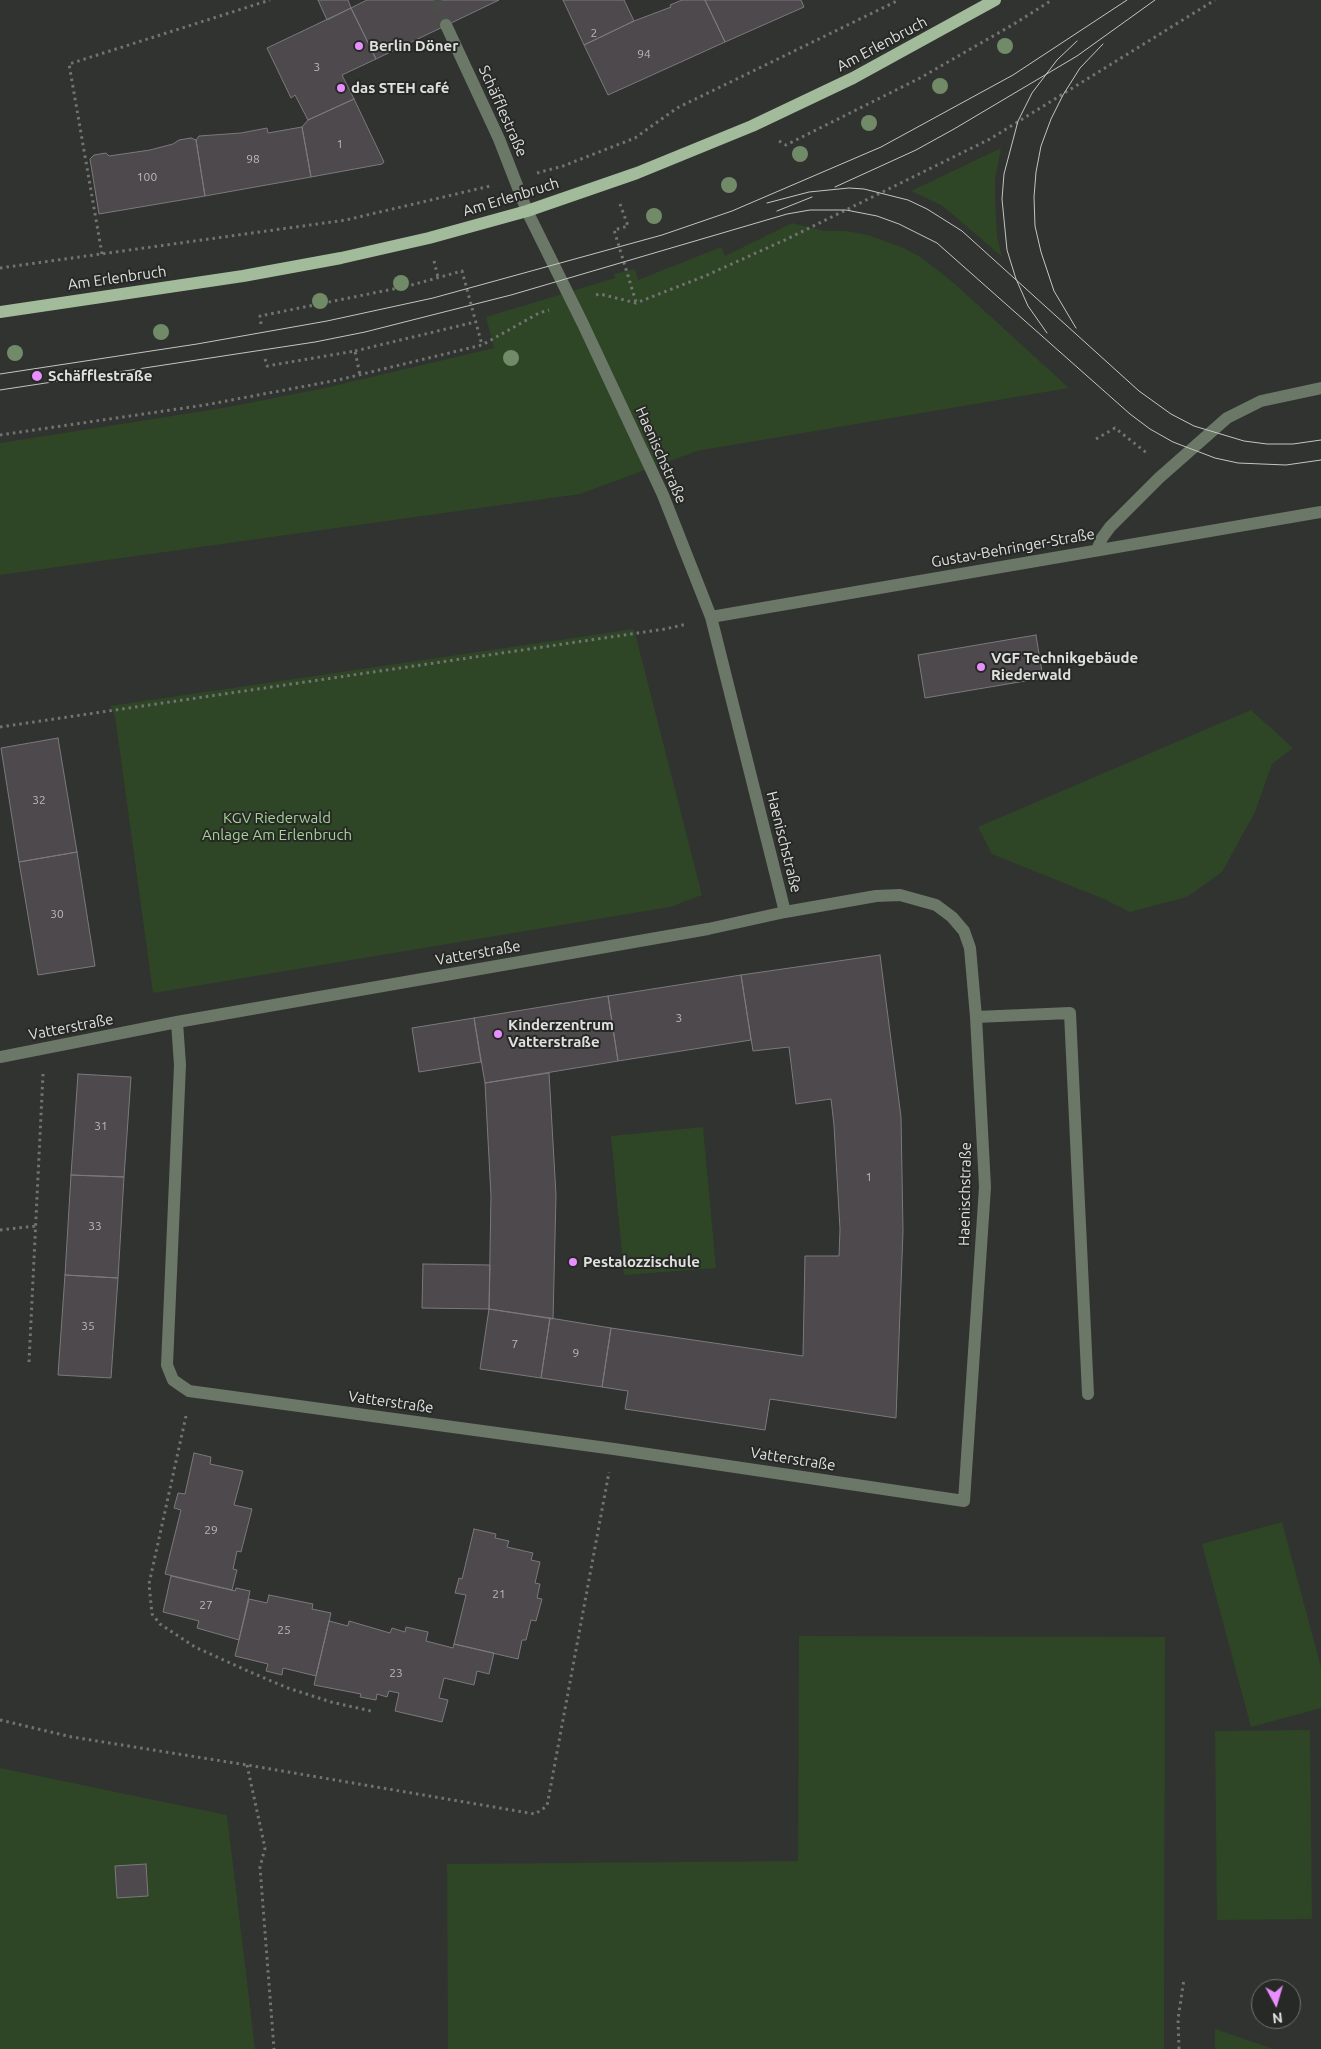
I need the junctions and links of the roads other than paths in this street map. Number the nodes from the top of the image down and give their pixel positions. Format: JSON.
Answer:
{"nodes":[{"id":1,"x":995,"y":0,"type":"edge"},
{"id":2,"x":446,"y":25,"type":"tunnel mouth"},
{"id":3,"x":527,"y":211,"type":"junction"},
{"id":4,"x":0,"y":312,"type":"edge"},
{"id":5,"x":1321,"y":388,"type":"edge"},
{"id":6,"x":1321,"y":512,"type":"edge"},
{"id":7,"x":1097,"y":550,"type":"junction"},
{"id":8,"x":711,"y":617,"type":"junction"},
{"id":9,"x":785,"y":912,"type":"junction"},
{"id":10,"x":976,"y":1018,"type":"junction"},
{"id":11,"x":177,"y":1022,"type":"junction"},
{"id":12,"x":0,"y":1057,"type":"edge"},
{"id":13,"x":1088,"y":1394,"type":"dead end"},
{"id":14,"x":964,"y":1501,"type":"joint"}],
"edges":[{"from":1,"to":3,"type":"main road","name":"Am Erlenbruch"},
{"from":2,"to":3,"type":"street","name":"Schäfflestraße"},
{"from":3,"to":4,"type":"main road","name":"Am Erlenbruch"},
{"from":3,"to":8,"type":"street","name":"Haenischstraße"},
{"from":5,"to":7,"type":"street"},
{"from":6,"to":7,"type":"street","name":"Gustav-Behringer-Straße"},
{"from":7,"to":8,"type":"street","name":"Gustav-Behringer-Straße"},
{"from":8,"to":9,"type":"street","name":"Haenischstraße"},
{"from":9,"to":10,"type":"street","name":"Haenischstraße"},
{"from":9,"to":11,"type":"street","name":"Vatterstraße"},
{"from":10,"to":13,"type":"street"},
{"from":10,"to":14,"type":"street","name":"Haenischstraße"},
{"from":11,"to":12,"type":"street","name":"Vatterstraße"},
{"from":11,"to":14,"type":"street","name":"Vatterstraße"}]}
